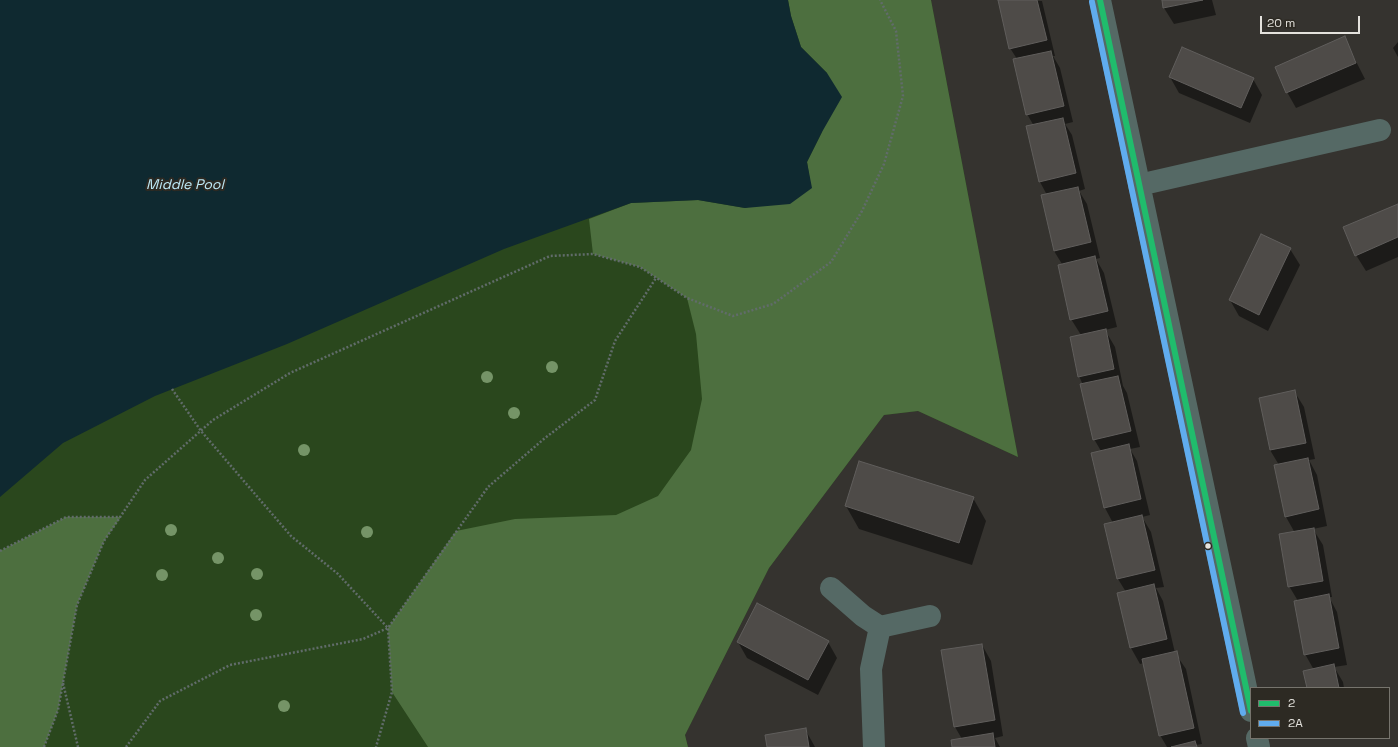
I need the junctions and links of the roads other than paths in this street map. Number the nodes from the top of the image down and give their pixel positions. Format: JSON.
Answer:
{"nodes":[{"id":1,"x":1100,"y":0,"type":"edge"},
{"id":2,"x":1380,"y":130,"type":"dead end"},
{"id":3,"x":1139,"y":185,"type":"junction"},
{"id":4,"x":831,"y":588,"type":"dead end"},
{"id":5,"x":930,"y":616,"type":"dead end"},
{"id":6,"x":880,"y":626,"type":"junction"},
{"id":7,"x":1250,"y":706,"type":"edge"},
{"id":8,"x":874,"y":747,"type":"edge"}],
"edges":[{"from":1,"to":3,"type":"street"},
{"from":2,"to":3,"type":"street"},
{"from":3,"to":7,"type":"street"},
{"from":4,"to":6,"type":"street"},
{"from":5,"to":6,"type":"street"},
{"from":6,"to":8,"type":"street"}]}
